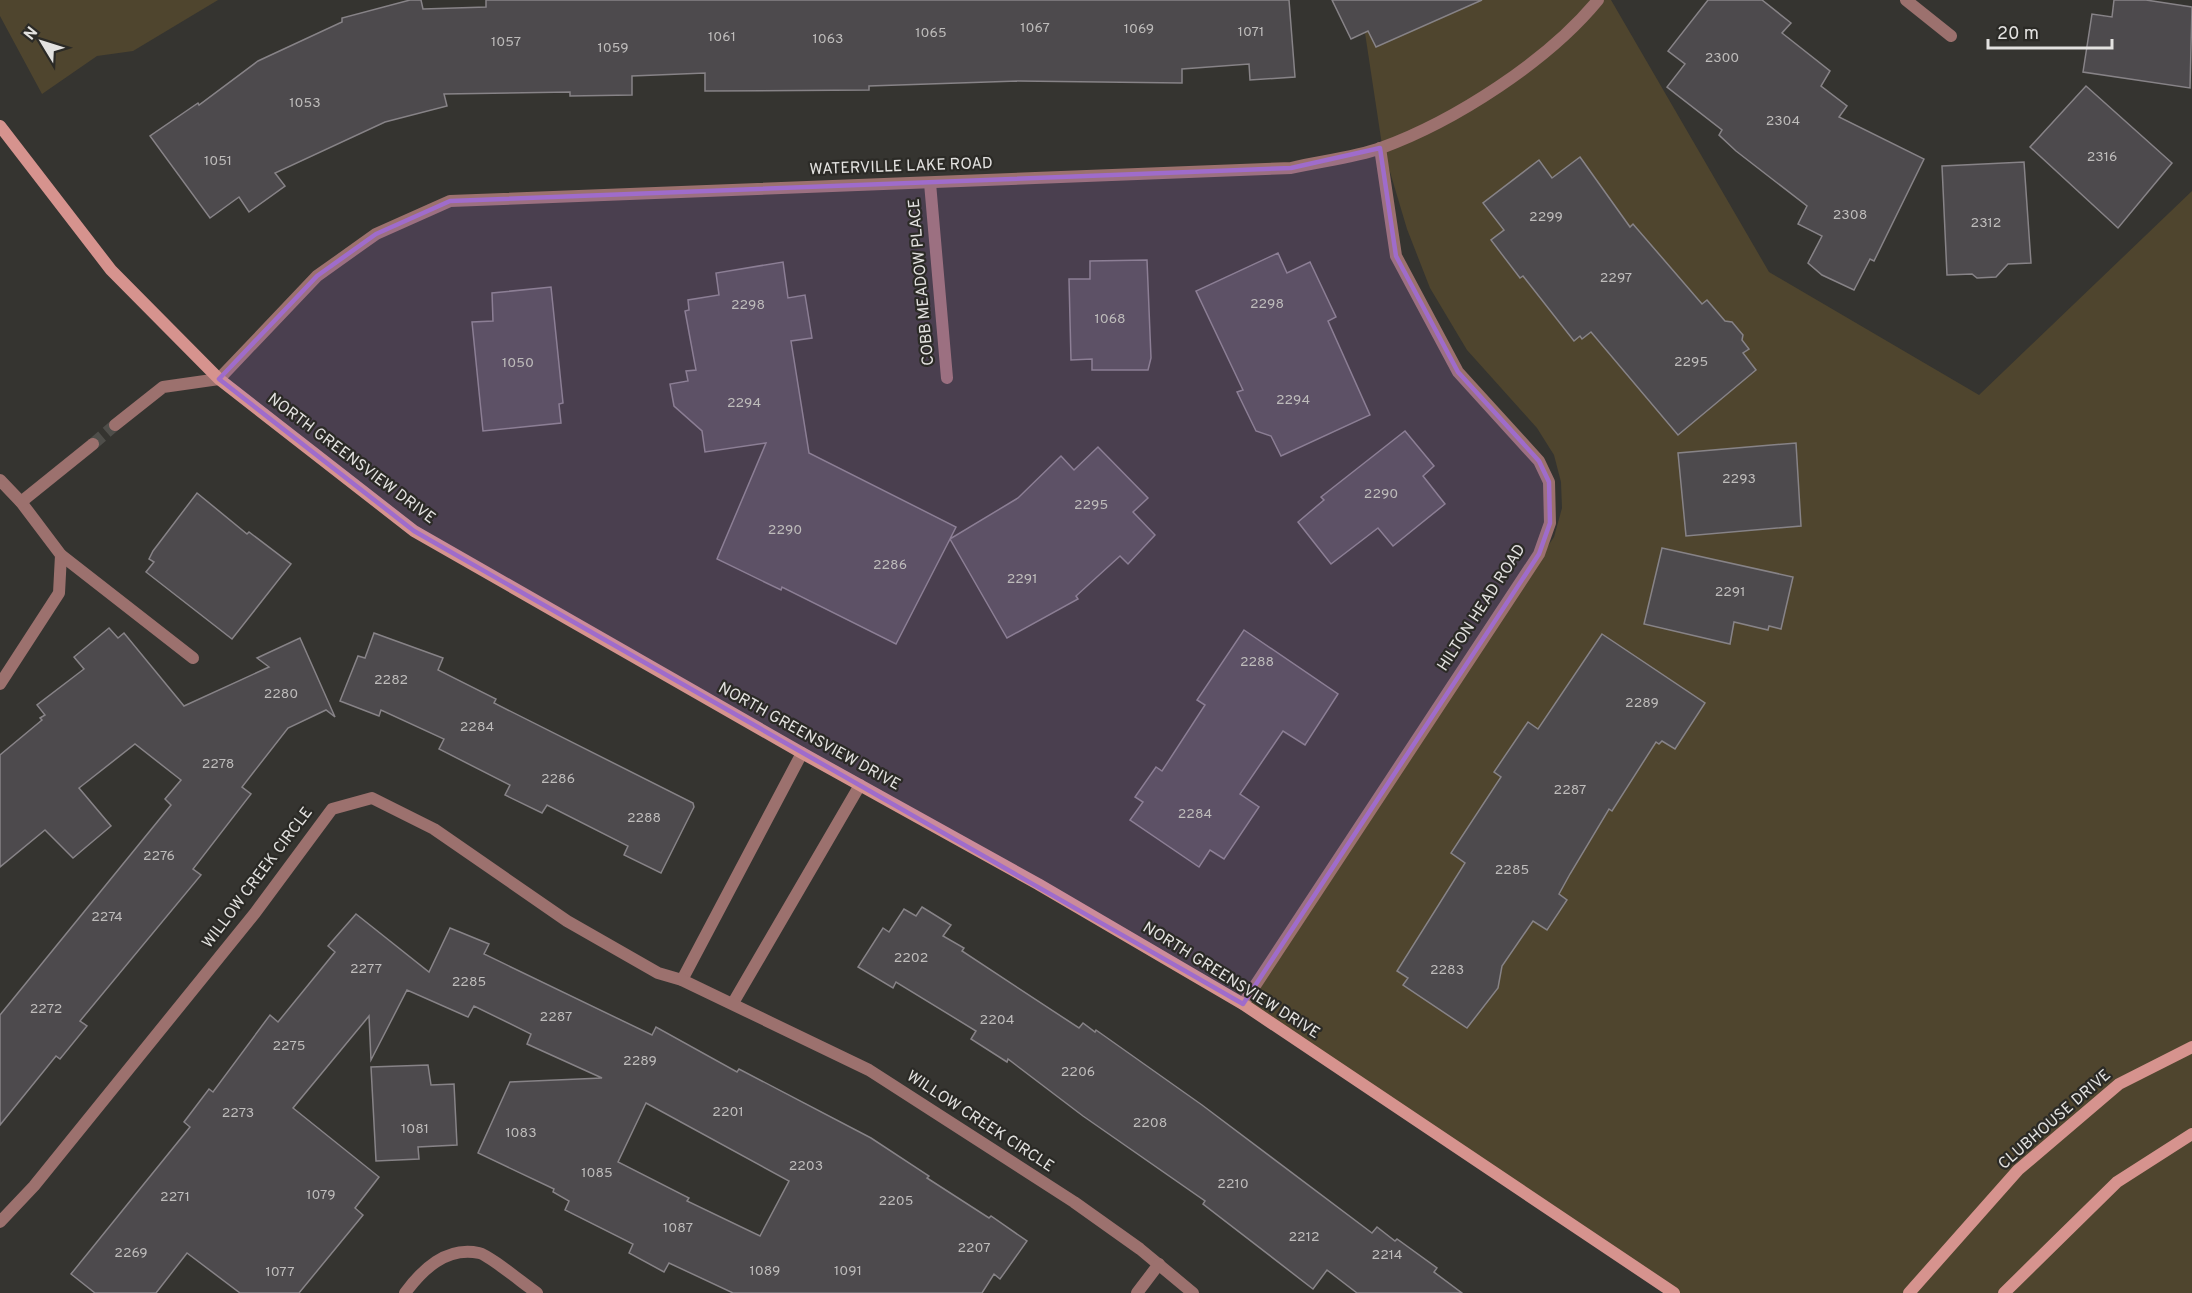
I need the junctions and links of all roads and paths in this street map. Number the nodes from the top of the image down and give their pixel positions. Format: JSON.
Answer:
{"nodes":[{"id":1,"x":1598,"y":0,"type":"edge"},
{"id":2,"x":1906,"y":0,"type":"edge"},
{"id":3,"x":1951,"y":36,"type":"dead end"},
{"id":4,"x":0,"y":126,"type":"edge"},
{"id":5,"x":1380,"y":148,"type":"junction"},
{"id":6,"x":930,"y":183,"type":"junction"},
{"id":7,"x":947,"y":378,"type":"dead end"},
{"id":8,"x":219,"y":379,"type":"junction"},
{"id":9,"x":115,"y":425,"type":"tunnel mouth"},
{"id":10,"x":93,"y":444,"type":"tunnel mouth"},
{"id":11,"x":0,"y":480,"type":"edge"},
{"id":12,"x":21,"y":502,"type":"junction"},
{"id":13,"x":61,"y":555,"type":"junction"},
{"id":14,"x":193,"y":658,"type":"dead end"},
{"id":15,"x":0,"y":684,"type":"edge"},
{"id":16,"x":802,"y":753,"type":"junction"},
{"id":17,"x":860,"y":785,"type":"junction"},
{"id":18,"x":682,"y":980,"type":"junction"},
{"id":19,"x":733,"y":1003,"type":"junction"},
{"id":20,"x":1243,"y":1004,"type":"junction"},
{"id":21,"x":2192,"y":1047,"type":"edge"},
{"id":22,"x":2192,"y":1134,"type":"edge"},
{"id":23,"x":0,"y":1222,"type":"edge"},
{"id":24,"x":1159,"y":1264,"type":"junction"},
{"id":25,"x":405,"y":1293,"type":"edge"},
{"id":26,"x":537,"y":1293,"type":"edge"},
{"id":27,"x":1137,"y":1293,"type":"edge"},
{"id":28,"x":1193,"y":1293,"type":"edge"},
{"id":29,"x":1674,"y":1293,"type":"edge"},
{"id":30,"x":1909,"y":1293,"type":"edge"},
{"id":31,"x":2004,"y":1293,"type":"edge"}],
"edges":[{"from":1,"to":5,"type":"street","name":"WATERVILLE LAKE ROAD"},
{"from":2,"to":3,"type":"street"},
{"from":4,"to":8,"type":"street","name":"NORTH GREENSVIEW DRIVE"},
{"from":5,"to":6,"type":"street","name":"WATERVILLE LAKE ROAD"},
{"from":5,"to":20,"type":"street","name":"HILTON HEAD ROAD"},
{"from":6,"to":7,"type":"street","name":"COBB MEADOW PLACE"},
{"from":6,"to":8,"type":"street","name":"WATERVILLE LAKE ROAD"},
{"from":8,"to":9,"type":"street"},
{"from":8,"to":16,"type":"street","name":"NORTH GREENSVIEW DRIVE"},
{"from":10,"to":12,"type":"street"},
{"from":11,"to":12,"type":"street"},
{"from":12,"to":13,"type":"street"},
{"from":13,"to":14,"type":"street"},
{"from":13,"to":15,"type":"street"},
{"from":16,"to":17,"type":"street","name":"NORTH GREENSVIEW DRIVE"},
{"from":16,"to":18,"type":"street"},
{"from":17,"to":19,"type":"street"},
{"from":17,"to":20,"type":"street","name":"NORTH GREENSVIEW DRIVE"},
{"from":18,"to":19,"type":"street","name":"WILLOW CREEK CIRCLE"},
{"from":18,"to":23,"type":"street","name":"WILLOW CREEK CIRCLE"},
{"from":19,"to":24,"type":"street","name":"WILLOW CREEK CIRCLE"},
{"from":20,"to":29,"type":"street","name":"NORTH GREENSVIEW DRIVE"},
{"from":21,"to":30,"type":"street","name":"CLUBHOUSE DRIVE"},
{"from":22,"to":31,"type":"street"},
{"from":24,"to":27,"type":"street"},
{"from":24,"to":28,"type":"street","name":"WILLOW CREEK CIRCLE"},
{"from":25,"to":26,"type":"street"}]}
